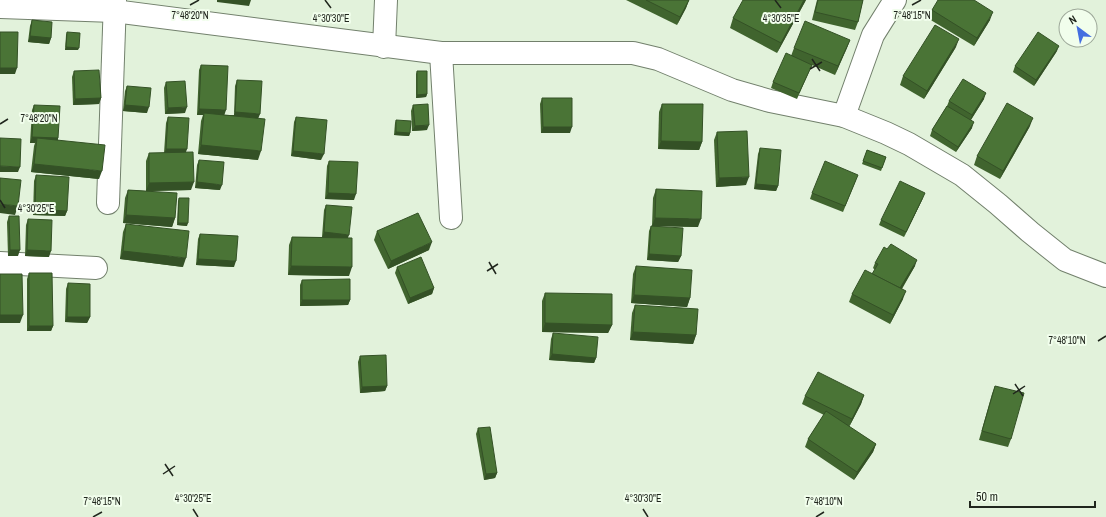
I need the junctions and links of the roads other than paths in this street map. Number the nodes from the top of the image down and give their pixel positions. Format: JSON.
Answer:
{"nodes":[{"id":1,"x":386,"y":0,"type":"edge"},
{"id":2,"x":895,"y":0,"type":"edge"},
{"id":3,"x":115,"y":6,"type":"edge"},
{"id":4,"x":0,"y":7,"type":"edge"},
{"id":5,"x":384,"y":47,"type":"junction"},
{"id":6,"x":442,"y":53,"type":"junction"},
{"id":7,"x":844,"y":116,"type":"junction"},
{"id":8,"x":108,"y":203,"type":"dead end"},
{"id":9,"x":451,"y":218,"type":"dead end"},
{"id":10,"x":0,"y":263,"type":"edge"},
{"id":11,"x":96,"y":268,"type":"dead end"},
{"id":12,"x":1106,"y":276,"type":"edge"}],
"edges":[{"from":1,"to":5,"type":"street"},
{"from":2,"to":7,"type":"street"},
{"from":3,"to":4,"type":"street"},
{"from":3,"to":5,"type":"street"},
{"from":3,"to":8,"type":"street"},
{"from":5,"to":6,"type":"street"},
{"from":6,"to":7,"type":"street"},
{"from":6,"to":9,"type":"street"},
{"from":7,"to":12,"type":"street"},
{"from":10,"to":11,"type":"street"}]}
